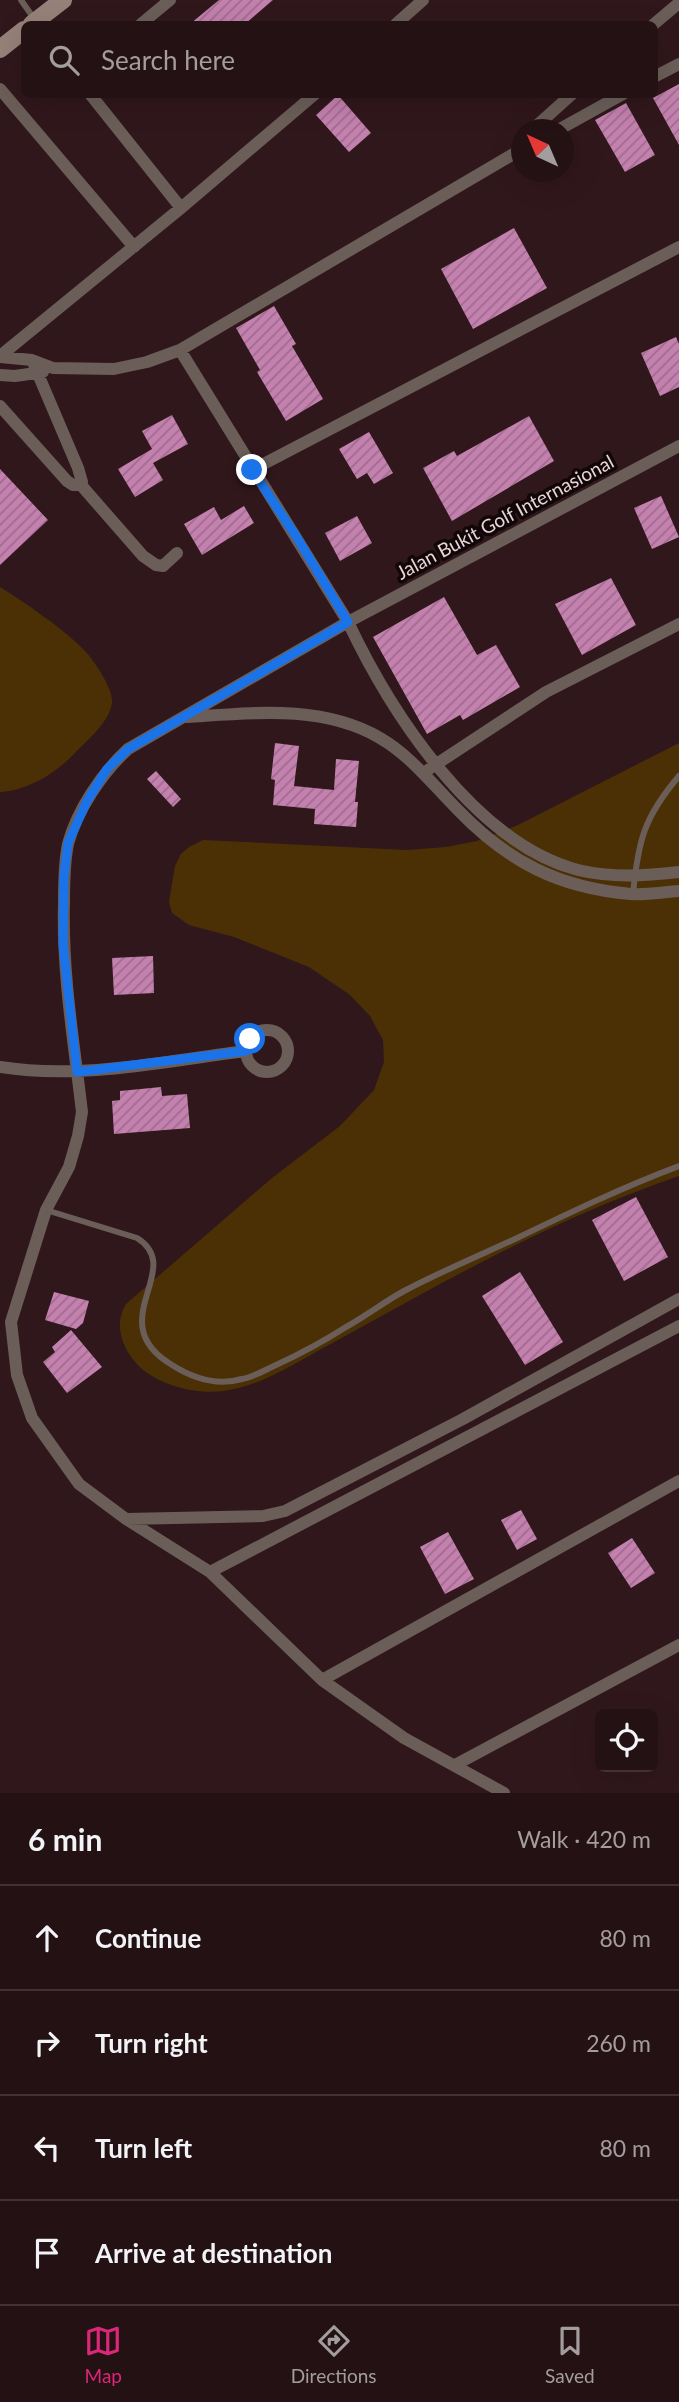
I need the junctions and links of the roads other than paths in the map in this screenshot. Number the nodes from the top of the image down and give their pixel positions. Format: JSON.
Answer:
{"nodes":[{"id":1,"x":21,"y":0,"type":"edge"},
{"id":2,"x":63,"y":0,"type":"edge"},
{"id":3,"x":170,"y":0,"type":"edge"},
{"id":4,"x":424,"y":0,"type":"edge"},
{"id":5,"x":679,"y":3,"type":"edge"},
{"id":6,"x":29,"y":21,"type":"edge"},
{"id":7,"x":36,"y":21,"type":"edge"},
{"id":8,"x":145,"y":21,"type":"edge"},
{"id":9,"x":400,"y":21,"type":"edge"},
{"id":10,"x":657,"y":21,"type":"edge"},
{"id":11,"x":21,"y":33,"type":"edge"},
{"id":12,"x":0,"y":49,"type":"edge"},
{"id":13,"x":679,"y":64,"type":"edge"},
{"id":14,"x":658,"y":76,"type":"edge"},
{"id":15,"x":0,"y":89,"type":"edge"},
{"id":16,"x":93,"y":98,"type":"edge"},
{"id":17,"x":310,"y":98,"type":"edge"},
{"id":18,"x":568,"y":98,"type":"edge"},
{"id":19,"x":616,"y":98,"type":"edge"},
{"id":20,"x":544,"y":119,"type":"edge"},
{"id":21,"x":574,"y":121,"type":"edge"},
{"id":22,"x":511,"y":147,"type":"edge"},
{"id":23,"x":511,"y":155,"type":"edge"},
{"id":24,"x":488,"y":167,"type":"junction"},
{"id":25,"x":181,"y":208,"type":"junction"},
{"id":26,"x":134,"y":247,"type":"junction"},
{"id":27,"x":679,"y":247,"type":"edge"},
{"id":28,"x":180,"y":349,"type":"junction"},
{"id":29,"x":0,"y":356,"type":"edge"},
{"id":30,"x":32,"y":360,"type":"junction"},
{"id":31,"x":53,"y":368,"type":"junction"},
{"id":32,"x":0,"y":375,"type":"edge"},
{"id":33,"x":37,"y":375,"type":"junction"},
{"id":34,"x":0,"y":406,"type":"edge"},
{"id":35,"x":679,"y":446,"type":"edge"},
{"id":36,"x":252,"y":470,"type":"junction"},
{"id":37,"x":81,"y":485,"type":"junction"},
{"id":38,"x":177,"y":553,"type":"dead end"},
{"id":39,"x":348,"y":622,"type":"junction"},
{"id":40,"x":679,"y":624,"type":"edge"},
{"id":41,"x":183,"y":717,"type":"junction"},
{"id":42,"x":435,"y":765,"type":"junction"},
{"id":43,"x":423,"y":773,"type":"junction"},
{"id":44,"x":679,"y":776,"type":"edge"},
{"id":45,"x":679,"y":872,"type":"edge"},
{"id":46,"x":635,"y":877,"type":"junction"},
{"id":47,"x":679,"y":891,"type":"edge"},
{"id":48,"x":633,"y":894,"type":"junction"},
{"id":49,"x":246,"y":1051,"type":"dead end"},
{"id":50,"x":0,"y":1067,"type":"edge"},
{"id":51,"x":77,"y":1072,"type":"junction"},
{"id":52,"x":679,"y":1166,"type":"edge"},
{"id":53,"x":46,"y":1210,"type":"junction"},
{"id":54,"x":679,"y":1299,"type":"edge"},
{"id":55,"x":5,"y":1320,"type":"edge"},
{"id":56,"x":679,"y":1326,"type":"edge"},
{"id":57,"x":679,"y":1481,"type":"edge"},
{"id":58,"x":125,"y":1519,"type":"junction"},
{"id":59,"x":211,"y":1572,"type":"junction"},
{"id":60,"x":679,"y":1645,"type":"edge"},
{"id":61,"x":322,"y":1680,"type":"junction"},
{"id":62,"x":455,"y":1765,"type":"junction"},
{"id":63,"x":504,"y":1793,"type":"edge"}],
"edges":[{"from":1,"to":6,"type":"lane"},
{"from":2,"to":7,"type":"street"},
{"from":3,"to":8,"type":"street"},
{"from":4,"to":9,"type":"street"},
{"from":5,"to":10,"type":"street"},
{"from":11,"to":12,"type":"street"},
{"from":13,"to":14,"type":"street"},
{"from":15,"to":26,"type":"street"},
{"from":16,"to":25,"type":"street"},
{"from":17,"to":25,"type":"street"},
{"from":18,"to":20,"type":"street"},
{"from":19,"to":21,"type":"street"},
{"from":22,"to":24,"type":"street"},
{"from":23,"to":24,"type":"street"},
{"from":24,"to":28,"type":"street"},
{"from":25,"to":26,"type":"street"},
{"from":26,"to":29,"type":"street"},
{"from":27,"to":36,"type":"street"},
{"from":28,"to":31,"type":"street"},
{"from":28,"to":36,"type":"street"},
{"from":29,"to":30,"type":"street"},
{"from":30,"to":31,"type":"street"},
{"from":30,"to":33,"type":"street"},
{"from":31,"to":33,"type":"street"},
{"from":32,"to":33,"type":"street"},
{"from":33,"to":37,"type":"street"},
{"from":34,"to":37,"type":"street"},
{"from":35,"to":39,"type":"street","name":"Jalan Bukit Golf Internasional"},
{"from":36,"to":39,"type":"street"},
{"from":37,"to":38,"type":"street"},
{"from":39,"to":41,"type":"street","name":"Jalan Bukit Golf Internasional"},
{"from":39,"to":42,"type":"street"},
{"from":40,"to":42,"type":"street"},
{"from":41,"to":43,"type":"street"},
{"from":41,"to":51,"type":"street","name":"Jalan Bukit Golf Internasional"},
{"from":42,"to":43,"type":"street"},
{"from":42,"to":46,"type":"street"},
{"from":43,"to":48,"type":"street"},
{"from":44,"to":46,"type":"lane"},
{"from":45,"to":46,"type":"street"},
{"from":46,"to":48,"type":"lane"},
{"from":47,"to":48,"type":"street"},
{"from":49,"to":51,"type":"street"},
{"from":50,"to":51,"type":"street"},
{"from":51,"to":53,"type":"street","name":"Jalan Bukit Golf Internasional"},
{"from":52,"to":53,"type":"lane"},
{"from":53,"to":55,"type":"street","name":"Jalan Bukit Golf Internasional"},
{"from":54,"to":58,"type":"street"},
{"from":55,"to":58,"type":"street"},
{"from":56,"to":59,"type":"street"},
{"from":57,"to":61,"type":"street"},
{"from":58,"to":59,"type":"street"},
{"from":59,"to":61,"type":"street"},
{"from":60,"to":62,"type":"street"},
{"from":61,"to":62,"type":"street"},
{"from":62,"to":63,"type":"street"}]}
